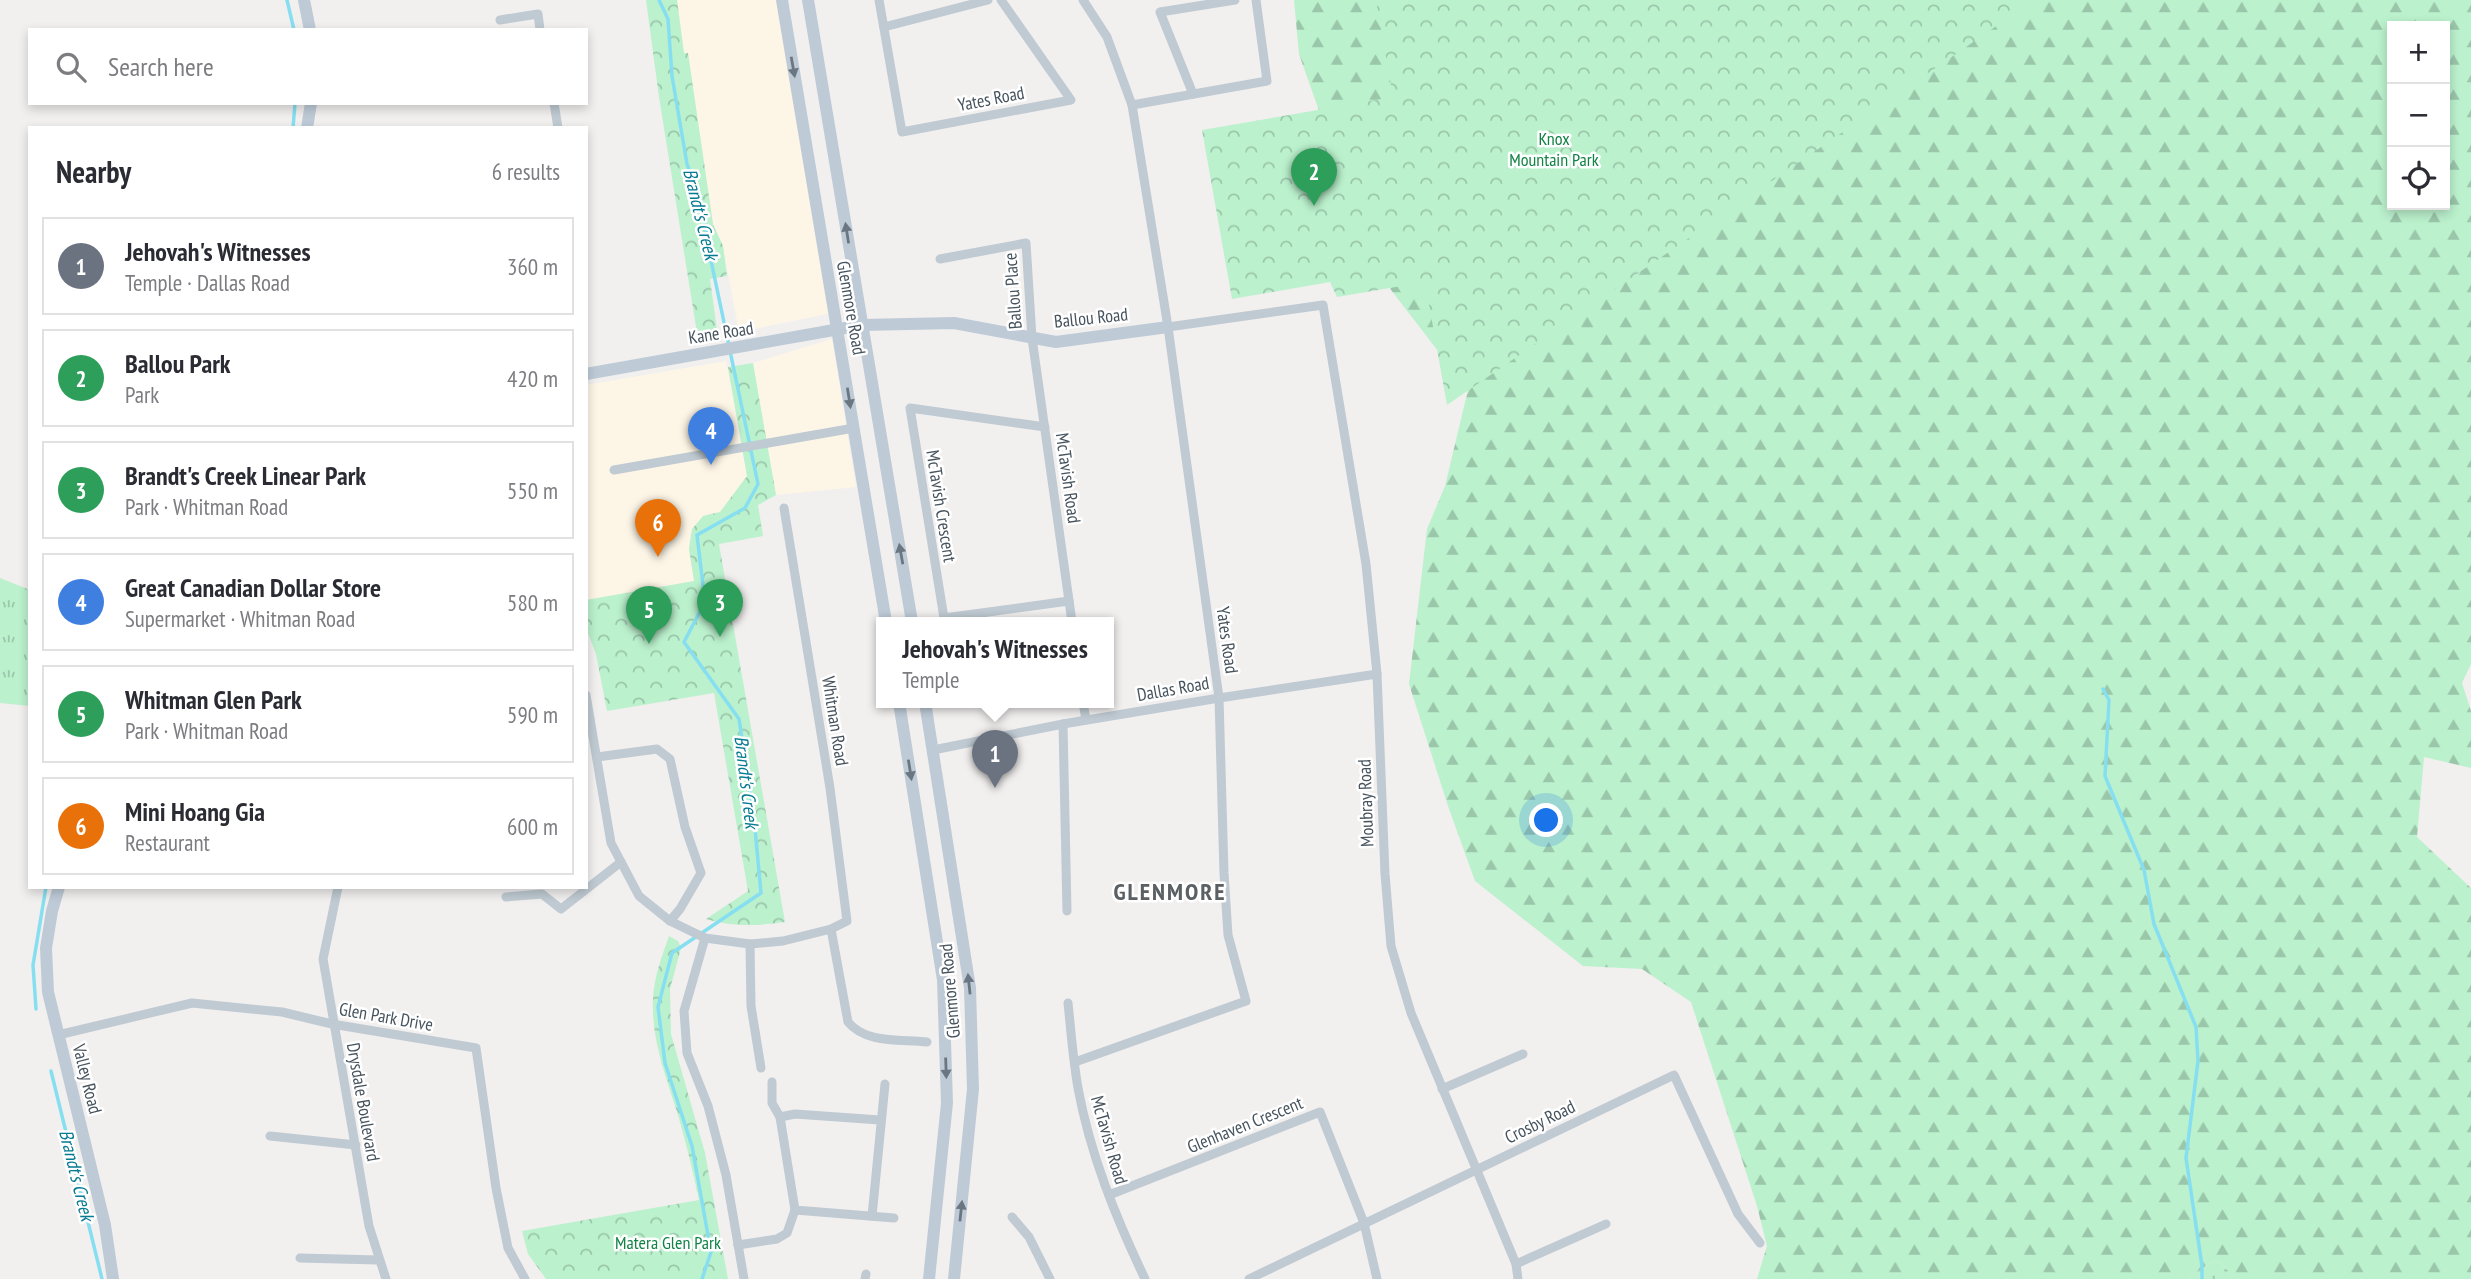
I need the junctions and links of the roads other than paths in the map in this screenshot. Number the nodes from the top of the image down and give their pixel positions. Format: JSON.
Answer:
{"nodes":[{"id":1,"x":304,"y":0,"type":"edge"},
{"id":2,"x":782,"y":0,"type":"edge"},
{"id":3,"x":808,"y":0,"type":"edge"},
{"id":4,"x":879,"y":0,"type":"edge"},
{"id":5,"x":988,"y":0,"type":"edge"},
{"id":6,"x":1001,"y":0,"type":"edge"},
{"id":7,"x":1083,"y":0,"type":"edge"},
{"id":8,"x":1235,"y":0,"type":"edge"},
{"id":9,"x":1256,"y":0,"type":"edge"},
{"id":10,"x":500,"y":20,"type":"dead end"},
{"id":11,"x":884,"y":27,"type":"junction"},
{"id":12,"x":310,"y":28,"type":"edge"},
{"id":13,"x":540,"y":28,"type":"edge"},
{"id":14,"x":1193,"y":94,"type":"junction"},
{"id":15,"x":1132,"y":104,"type":"junction"},
{"id":16,"x":311,"y":105,"type":"edge"},
{"id":17,"x":554,"y":105,"type":"edge"},
{"id":18,"x":307,"y":126,"type":"edge"},
{"id":19,"x":558,"y":126,"type":"edge"},
{"id":20,"x":940,"y":259,"type":"dead end"},
{"id":21,"x":1323,"y":305,"type":"joint"},
{"id":22,"x":862,"y":326,"type":"junction"},
{"id":23,"x":1168,"y":327,"type":"junction"},
{"id":24,"x":838,"y":331,"type":"junction"},
{"id":25,"x":1032,"y":338,"type":"junction"},
{"id":26,"x":588,"y":374,"type":"edge"},
{"id":27,"x":1045,"y":427,"type":"junction"},
{"id":28,"x":854,"y":428,"type":"junction"},
{"id":29,"x":614,"y":470,"type":"dead end"},
{"id":30,"x":783,"y":508,"type":"dead end"},
{"id":31,"x":1069,"y":601,"type":"junction"},
{"id":32,"x":885,"y":617,"type":"edge"},
{"id":33,"x":911,"y":617,"type":"edge"},
{"id":34,"x":944,"y":617,"type":"edge"},
{"id":35,"x":951,"y":617,"type":"edge"},
{"id":36,"x":1071,"y":617,"type":"edge"},
{"id":37,"x":1377,"y":674,"type":"junction"},
{"id":38,"x":1219,"y":698,"type":"junction"},
{"id":39,"x":588,"y":706,"type":"edge"},
{"id":40,"x":900,"y":708,"type":"edge"},
{"id":41,"x":926,"y":708,"type":"edge"},
{"id":42,"x":1084,"y":708,"type":"edge"},
{"id":43,"x":1086,"y":720,"type":"junction"},
{"id":44,"x":1063,"y":724,"type":"junction"},
{"id":45,"x":933,"y":750,"type":"junction"},
{"id":46,"x":597,"y":757,"type":"junction"},
{"id":47,"x":621,"y":862,"type":"junction"},
{"id":48,"x":588,"y":888,"type":"edge"},
{"id":49,"x":59,"y":889,"type":"edge"},
{"id":50,"x":338,"y":889,"type":"edge"},
{"id":51,"x":587,"y":889,"type":"edge"},
{"id":52,"x":506,"y":897,"type":"dead end"},
{"id":53,"x":1067,"y":911,"type":"dead end"},
{"id":54,"x":670,"y":921,"type":"junction"},
{"id":55,"x":831,"y":929,"type":"junction"},
{"id":56,"x":705,"y":937,"type":"junction"},
{"id":57,"x":750,"y":944,"type":"junction"},
{"id":58,"x":1068,"y":1003,"type":"dead end"},
{"id":59,"x":332,"y":1024,"type":"junction"},
{"id":60,"x":58,"y":1035,"type":"junction"},
{"id":61,"x":927,"y":1042,"type":"dead end"},
{"id":62,"x":1523,"y":1054,"type":"dead end"},
{"id":63,"x":1075,"y":1062,"type":"junction"},
{"id":64,"x":761,"y":1068,"type":"dead end"},
{"id":65,"x":772,"y":1082,"type":"dead end"},
{"id":66,"x":885,"y":1084,"type":"dead end"},
{"id":67,"x":1443,"y":1089,"type":"junction"},
{"id":68,"x":780,"y":1117,"type":"junction"},
{"id":69,"x":880,"y":1120,"type":"junction"},
{"id":70,"x":270,"y":1136,"type":"dead end"},
{"id":71,"x":356,"y":1145,"type":"junction"},
{"id":72,"x":1477,"y":1171,"type":"junction"},
{"id":73,"x":1109,"y":1195,"type":"junction"},
{"id":74,"x":795,"y":1210,"type":"junction"},
{"id":75,"x":872,"y":1216,"type":"junction"},
{"id":76,"x":1012,"y":1217,"type":"dead end"},
{"id":77,"x":894,"y":1218,"type":"dead end"},
{"id":78,"x":1364,"y":1223,"type":"junction"},
{"id":79,"x":1605,"y":1224,"type":"dead end"},
{"id":80,"x":1760,"y":1243,"type":"dead end"},
{"id":81,"x":738,"y":1245,"type":"junction"},
{"id":82,"x":300,"y":1258,"type":"dead end"},
{"id":83,"x":378,"y":1260,"type":"junction"},
{"id":84,"x":1516,"y":1264,"type":"junction"},
{"id":85,"x":113,"y":1279,"type":"edge"},
{"id":86,"x":386,"y":1279,"type":"edge"},
{"id":87,"x":525,"y":1279,"type":"edge"},
{"id":88,"x":744,"y":1279,"type":"edge"},
{"id":89,"x":929,"y":1279,"type":"edge"},
{"id":90,"x":954,"y":1279,"type":"edge"},
{"id":91,"x":1050,"y":1279,"type":"edge"},
{"id":92,"x":1145,"y":1279,"type":"edge"},
{"id":93,"x":1249,"y":1279,"type":"edge"},
{"id":94,"x":1377,"y":1279,"type":"edge"},
{"id":95,"x":1518,"y":1279,"type":"edge"}],
"edges":[{"from":1,"to":12,"type":"main road"},
{"from":2,"to":24,"type":"main road","name":"Glenmore Road","one_way":true},
{"from":22,"to":3,"type":"main road","name":"Glenmore Road","one_way":true},
{"from":4,"to":11,"type":"street"},
{"from":5,"to":11,"type":"street"},
{"from":6,"to":11,"type":"street","name":"Yates Road"},
{"from":7,"to":15,"type":"street","name":"Yates Road"},
{"from":8,"to":14,"type":"street"},
{"from":9,"to":14,"type":"street"},
{"from":10,"to":13,"type":"street"},
{"from":14,"to":15,"type":"street"},
{"from":15,"to":23,"type":"street","name":"Yates Road"},
{"from":16,"to":18,"type":"main road"},
{"from":17,"to":19,"type":"street"},
{"from":20,"to":25,"type":"street","name":"Ballou Place"},
{"from":21,"to":23,"type":"street","name":"Ballou Road"},
{"from":21,"to":37,"type":"street","name":"Moubray Road"},
{"from":22,"to":24,"type":"main road","name":"Kane Road"},
{"from":22,"to":25,"type":"main road","name":"Ballou Road"},
{"from":33,"to":22,"type":"main road","name":"Glenmore Road","one_way":true},
{"from":23,"to":25,"type":"main road","name":"Ballou Road"},
{"from":23,"to":38,"type":"street","name":"Yates Road"},
{"from":24,"to":26,"type":"main road","name":"Kane Road"},
{"from":24,"to":28,"type":"main road","name":"Glenmore Road","one_way":true},
{"from":25,"to":27,"type":"street","name":"McTavish Road"},
{"from":27,"to":31,"type":"street","name":"McTavish Road"},
{"from":27,"to":34,"type":"street","name":"McTavish Crescent"},
{"from":28,"to":29,"type":"street"},
{"from":28,"to":32,"type":"main road","name":"Glenmore Road"},
{"from":30,"to":55,"type":"street","name":"Whitman Road"},
{"from":31,"to":35,"type":"street","name":"McTavish Crescent"},
{"from":31,"to":36,"type":"street","name":"McTavish Road"},
{"from":37,"to":38,"type":"street","name":"Dallas Road"},
{"from":37,"to":67,"type":"street","name":"Moubray Road"},
{"from":38,"to":43,"type":"street","name":"Dallas Road"},
{"from":38,"to":63,"type":"street","name":"Yates Road"},
{"from":39,"to":46,"type":"street"},
{"from":40,"to":89,"type":"main road","name":"Glenmore Road","one_way":true},
{"from":41,"to":45,"type":"main road","name":"Glenmore Road"},
{"from":42,"to":43,"type":"street"},
{"from":43,"to":44,"type":"street","name":"Dallas Road"},
{"from":44,"to":45,"type":"street","name":"Dallas Road"},
{"from":44,"to":53,"type":"street"},
{"from":90,"to":45,"type":"main road","name":"Glenmore Road","one_way":true},
{"from":46,"to":47,"type":"street"},
{"from":46,"to":54,"type":"street"},
{"from":47,"to":48,"type":"street"},
{"from":47,"to":54,"type":"street"},
{"from":49,"to":60,"type":"main road","name":"Valley Road"},
{"from":50,"to":59,"type":"street","name":"Drysdale Boulevard"},
{"from":51,"to":52,"type":"street"},
{"from":54,"to":56,"type":"street"},
{"from":55,"to":57,"type":"street"},
{"from":55,"to":61,"type":"street"},
{"from":56,"to":57,"type":"street"},
{"from":56,"to":81,"type":"street"},
{"from":57,"to":64,"type":"street"},
{"from":58,"to":63,"type":"street","name":"McTavish Road"},
{"from":59,"to":60,"type":"street","name":"Glen Park Drive"},
{"from":59,"to":71,"type":"street","name":"Drysdale Boulevard"},
{"from":59,"to":87,"type":"street","name":"Glen Park Drive"},
{"from":60,"to":85,"type":"main road","name":"Valley Road"},
{"from":62,"to":67,"type":"street"},
{"from":63,"to":73,"type":"street","name":"McTavish Road"},
{"from":65,"to":68,"type":"street"},
{"from":66,"to":69,"type":"street"},
{"from":67,"to":72,"type":"street","name":"Moubray Road"},
{"from":68,"to":69,"type":"street"},
{"from":68,"to":74,"type":"street"},
{"from":69,"to":75,"type":"street"},
{"from":70,"to":71,"type":"street"},
{"from":71,"to":83,"type":"street","name":"Drysdale Boulevard"},
{"from":72,"to":78,"type":"street","name":"Crosby Road"},
{"from":72,"to":80,"type":"street","name":"Crosby Road"},
{"from":72,"to":84,"type":"street","name":"Moubray Road"},
{"from":73,"to":78,"type":"street","name":"Glenhaven Crescent"},
{"from":73,"to":92,"type":"street","name":"McTavish Road"},
{"from":74,"to":75,"type":"street"},
{"from":74,"to":81,"type":"street"},
{"from":75,"to":77,"type":"street"},
{"from":76,"to":91,"type":"street"},
{"from":78,"to":93,"type":"street","name":"Crosby Road"},
{"from":78,"to":94,"type":"street"},
{"from":79,"to":84,"type":"street"},
{"from":81,"to":88,"type":"street"},
{"from":82,"to":83,"type":"street"},
{"from":83,"to":86,"type":"street","name":"Drysdale Boulevard"},
{"from":84,"to":95,"type":"street","name":"Moubray Road"}]}
